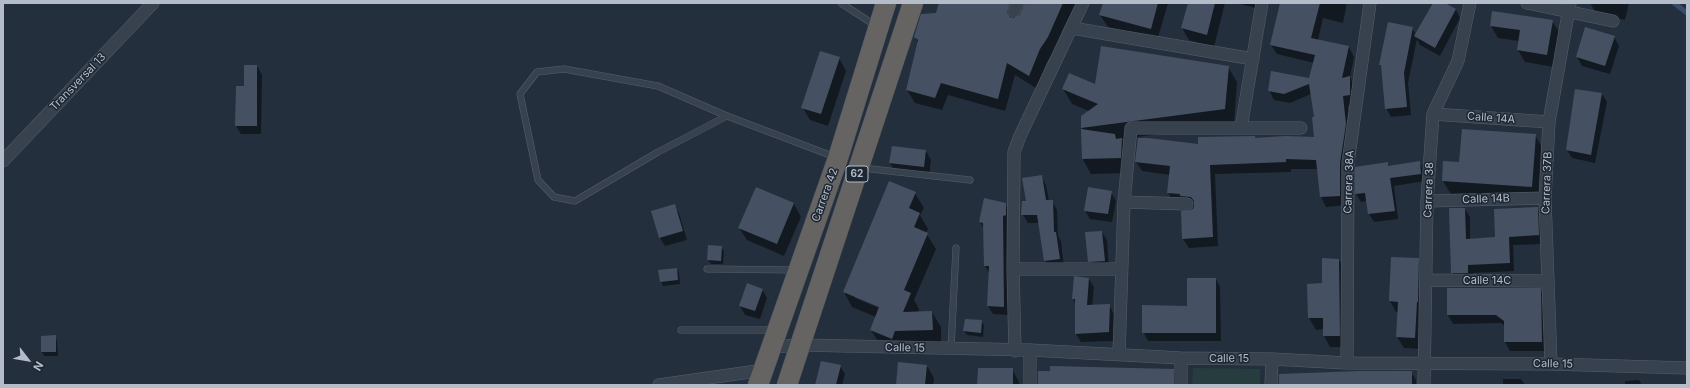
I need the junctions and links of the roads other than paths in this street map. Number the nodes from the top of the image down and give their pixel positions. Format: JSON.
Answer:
{"nodes":[{"id":1,"x":154,"y":3,"type":"edge"},
{"id":2,"x":841,"y":3,"type":"edge"},
{"id":3,"x":886,"y":3,"type":"edge"},
{"id":4,"x":913,"y":3,"type":"edge"},
{"id":5,"x":1083,"y":3,"type":"edge"},
{"id":6,"x":1262,"y":3,"type":"edge"},
{"id":7,"x":1370,"y":3,"type":"edge"},
{"id":8,"x":1470,"y":3,"type":"edge"},
{"id":9,"x":1527,"y":3,"type":"edge"},
{"id":10,"x":1569,"y":7,"type":"edge"},
{"id":11,"x":1613,"y":21,"type":"dead end"},
{"id":12,"x":878,"y":27,"type":"junction"},
{"id":13,"x":1072,"y":28,"type":"junction"},
{"id":14,"x":1253,"y":59,"type":"junction"},
{"id":15,"x":1433,"y":114,"type":"junction"},
{"id":16,"x":727,"y":116,"type":"junction"},
{"id":17,"x":1549,"y":122,"type":"junction"},
{"id":18,"x":1241,"y":128,"type":"junction"},
{"id":19,"x":1301,"y":128,"type":"dead end"},
{"id":20,"x":838,"y":158,"type":"junction"},
{"id":21,"x":3,"y":161,"type":"edge"},
{"id":22,"x":860,"y":167,"type":"junction"},
{"id":23,"x":970,"y":180,"type":"dead end"},
{"id":24,"x":1545,"y":198,"type":"junction"},
{"id":25,"x":1427,"y":201,"type":"junction"},
{"id":26,"x":1124,"y":202,"type":"junction"},
{"id":27,"x":1187,"y":204,"type":"dead end"},
{"id":28,"x":956,"y":248,"type":"dead end"},
{"id":29,"x":707,"y":269,"type":"dead end"},
{"id":30,"x":1013,"y":269,"type":"junction"},
{"id":31,"x":1121,"y":269,"type":"junction"},
{"id":32,"x":797,"y":270,"type":"junction"},
{"id":33,"x":1427,"y":280,"type":"junction"},
{"id":34,"x":1548,"y":281,"type":"junction"},
{"id":35,"x":681,"y":330,"type":"dead end"},
{"id":36,"x":774,"y":338,"type":"junction"},
{"id":37,"x":801,"y":345,"type":"junction"},
{"id":38,"x":951,"y":349,"type":"junction"},
{"id":39,"x":1030,"y":350,"type":"junction"},
{"id":40,"x":1015,"y":351,"type":"junction"},
{"id":41,"x":1119,"y":354,"type":"junction"},
{"id":42,"x":1181,"y":358,"type":"junction"},
{"id":43,"x":1272,"y":359,"type":"junction"},
{"id":44,"x":1347,"y":363,"type":"junction"},
{"id":45,"x":1424,"y":364,"type":"junction"},
{"id":46,"x":1551,"y":364,"type":"junction"},
{"id":47,"x":1687,"y":368,"type":"edge"},
{"id":48,"x":761,"y":377,"type":"edge"},
{"id":49,"x":658,"y":385,"type":"edge"},
{"id":50,"x":787,"y":385,"type":"edge"},
{"id":51,"x":1030,"y":385,"type":"edge"},
{"id":52,"x":1181,"y":385,"type":"edge"},
{"id":53,"x":1271,"y":385,"type":"edge"},
{"id":54,"x":1424,"y":385,"type":"edge"}],
"edges":[{"from":1,"to":21,"type":"street","name":"Transversal 13"},
{"from":2,"to":12,"type":"lane"},
{"from":3,"to":12,"type":"highway","name":"Carrera 42","number":"62"},
{"from":4,"to":22,"type":"highway","number":"62"},
{"from":5,"to":13,"type":"street"},
{"from":6,"to":14,"type":"street"},
{"from":7,"to":44,"type":"street","name":"Carrera 38A"},
{"from":8,"to":15,"type":"street","name":"Carrera 38"},
{"from":9,"to":10,"type":"street"},
{"from":10,"to":11,"type":"street"},
{"from":10,"to":17,"type":"street","name":"Carrera 37B"},
{"from":12,"to":20,"type":"highway","name":"Carrera 42","number":"62"},
{"from":13,"to":14,"type":"street"},
{"from":13,"to":30,"type":"street"},
{"from":14,"to":18,"type":"street"},
{"from":15,"to":17,"type":"street","name":"Calle 14A"},
{"from":15,"to":25,"type":"street","name":"Carrera 38"},
{"from":16,"to":16,"type":"lane"},
{"from":16,"to":20,"type":"lane"},
{"from":17,"to":24,"type":"street","name":"Carrera 37B"},
{"from":18,"to":19,"type":"street"},
{"from":18,"to":26,"type":"street"},
{"from":20,"to":32,"type":"highway","name":"Carrera 42","number":"62"},
{"from":22,"to":23,"type":"lane"},
{"from":22,"to":37,"type":"highway","number":"62"},
{"from":24,"to":25,"type":"street","name":"Calle 14B"},
{"from":24,"to":34,"type":"street","name":"Carrera 37B"},
{"from":25,"to":33,"type":"street","name":"Carrera 38"},
{"from":26,"to":27,"type":"street"},
{"from":26,"to":31,"type":"street"},
{"from":28,"to":38,"type":"lane"},
{"from":29,"to":32,"type":"lane"},
{"from":30,"to":31,"type":"street"},
{"from":30,"to":40,"type":"street"},
{"from":31,"to":41,"type":"street"},
{"from":32,"to":36,"type":"highway","name":"Carrera 42","number":"62"},
{"from":33,"to":34,"type":"street","name":"Calle 14C"},
{"from":33,"to":45,"type":"street","name":"Carrera 38"},
{"from":34,"to":46,"type":"street","name":"Carrera 37B"},
{"from":35,"to":36,"type":"lane"},
{"from":36,"to":37,"type":"street","name":"Calle 15"},
{"from":36,"to":48,"type":"highway","name":"Carrera 42","number":"62"},
{"from":37,"to":38,"type":"street","name":"Calle 15"},
{"from":37,"to":50,"type":"highway","number":"62"},
{"from":38,"to":40,"type":"street","name":"Calle 15"},
{"from":39,"to":40,"type":"street","name":"Calle 15"},
{"from":39,"to":41,"type":"street","name":"Calle 15"},
{"from":39,"to":51,"type":"street"},
{"from":41,"to":42,"type":"street","name":"Calle 15"},
{"from":42,"to":43,"type":"street","name":"Calle 15"},
{"from":42,"to":52,"type":"street"},
{"from":43,"to":44,"type":"street","name":"Calle 15"},
{"from":43,"to":53,"type":"street"},
{"from":44,"to":45,"type":"street","name":"Calle 15"},
{"from":45,"to":46,"type":"street","name":"Calle 15"},
{"from":45,"to":54,"type":"street","name":"Carrera 38"},
{"from":46,"to":47,"type":"street","name":"Calle 15"},
{"from":48,"to":49,"type":"street"}]}
